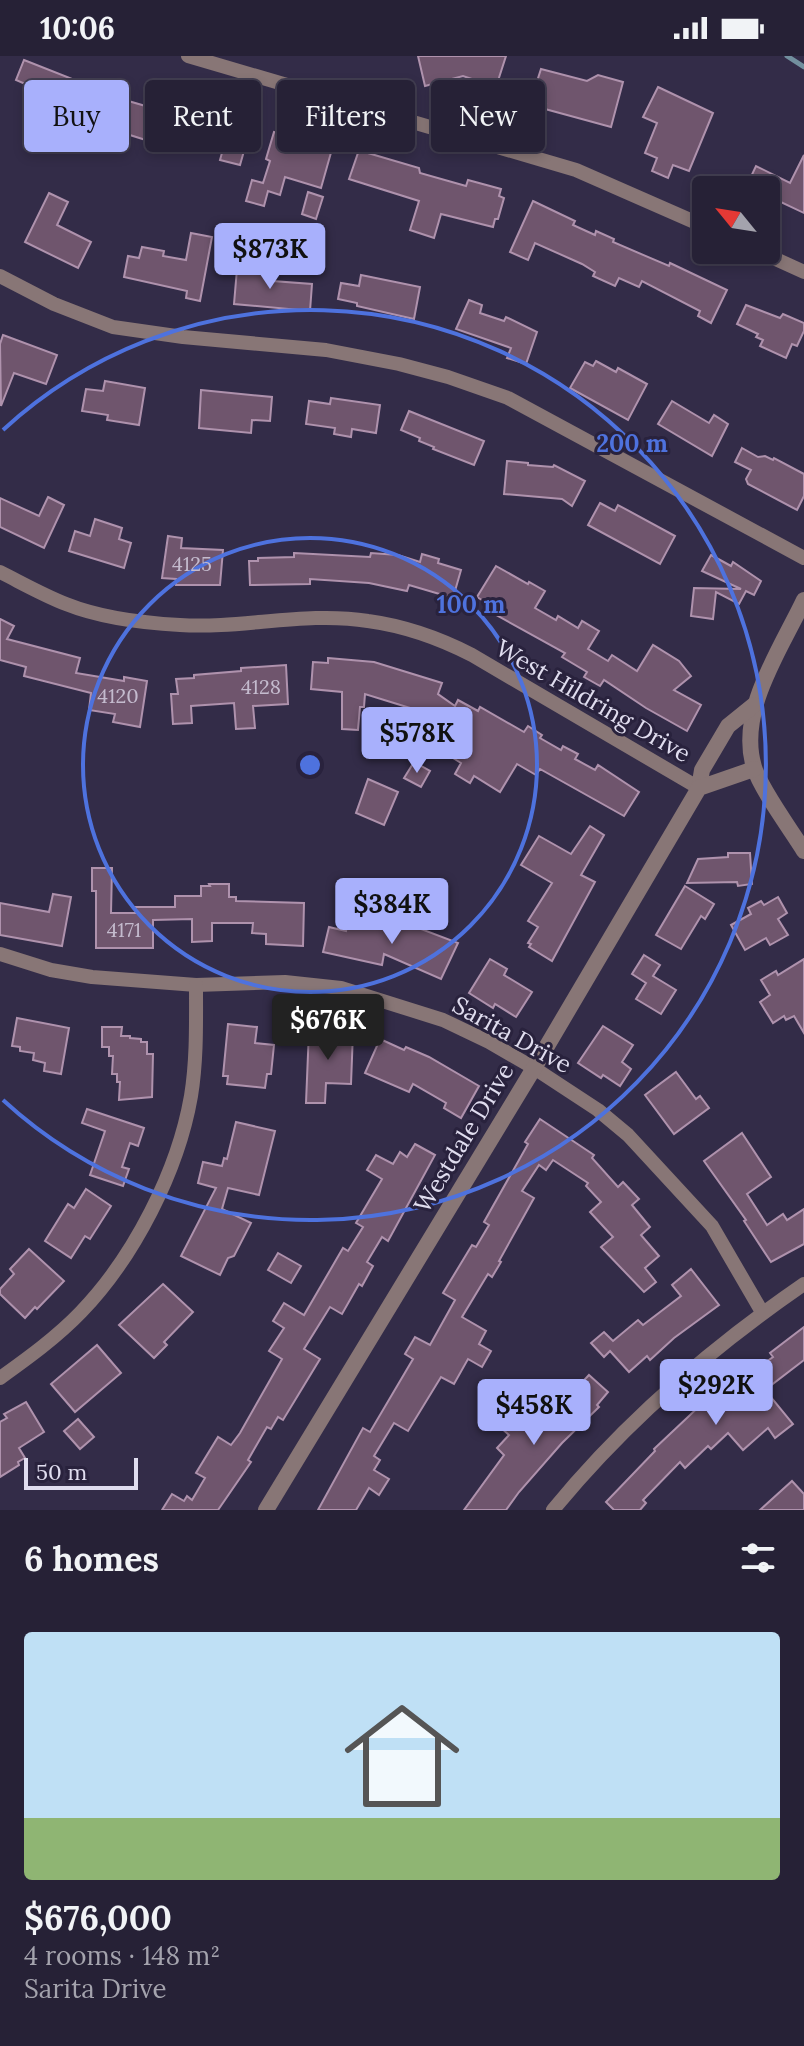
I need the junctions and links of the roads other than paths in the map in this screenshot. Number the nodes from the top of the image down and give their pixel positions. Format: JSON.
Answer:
{"nodes":[{"id":1,"x":188,"y":56,"type":"edge"},
{"id":2,"x":692,"y":221,"type":"edge"},
{"id":3,"x":780,"y":261,"type":"edge"},
{"id":4,"x":804,"y":272,"type":"edge"},
{"id":5,"x":0,"y":276,"type":"edge"},
{"id":6,"x":804,"y":558,"type":"edge"},
{"id":7,"x":0,"y":572,"type":"edge"},
{"id":8,"x":804,"y":600,"type":"edge"},
{"id":9,"x":754,"y":705,"type":"junction"},
{"id":10,"x":754,"y":769,"type":"junction"},
{"id":11,"x":699,"y":788,"type":"junction"},
{"id":12,"x":804,"y":851,"type":"edge"},
{"id":13,"x":0,"y":954,"type":"edge"},
{"id":14,"x":196,"y":985,"type":"junction"},
{"id":15,"x":534,"y":1068,"type":"junction"},
{"id":16,"x":804,"y":1284,"type":"edge"},
{"id":17,"x":762,"y":1312,"type":"junction"},
{"id":18,"x":0,"y":1378,"type":"edge"},
{"id":19,"x":266,"y":1510,"type":"edge"},
{"id":20,"x":553,"y":1510,"type":"edge"}],
"edges":[{"from":1,"to":2,"type":"street"},
{"from":3,"to":4,"type":"street"},
{"from":5,"to":6,"type":"street"},
{"from":7,"to":11,"type":"street","name":"West Hildring Drive"},
{"from":8,"to":9,"type":"street"},
{"from":9,"to":10,"type":"street"},
{"from":9,"to":11,"type":"street","name":"Westdale Drive"},
{"from":10,"to":11,"type":"street"},
{"from":10,"to":12,"type":"street"},
{"from":11,"to":15,"type":"street","name":"Westdale Drive"},
{"from":13,"to":14,"type":"street","name":"Sarita Drive"},
{"from":14,"to":15,"type":"street","name":"Sarita Drive"},
{"from":14,"to":18,"type":"street"},
{"from":15,"to":17,"type":"street","name":"Sarita Drive"},
{"from":15,"to":19,"type":"street","name":"Westdale Drive"},
{"from":16,"to":17,"type":"street"},
{"from":17,"to":20,"type":"street"}]}
